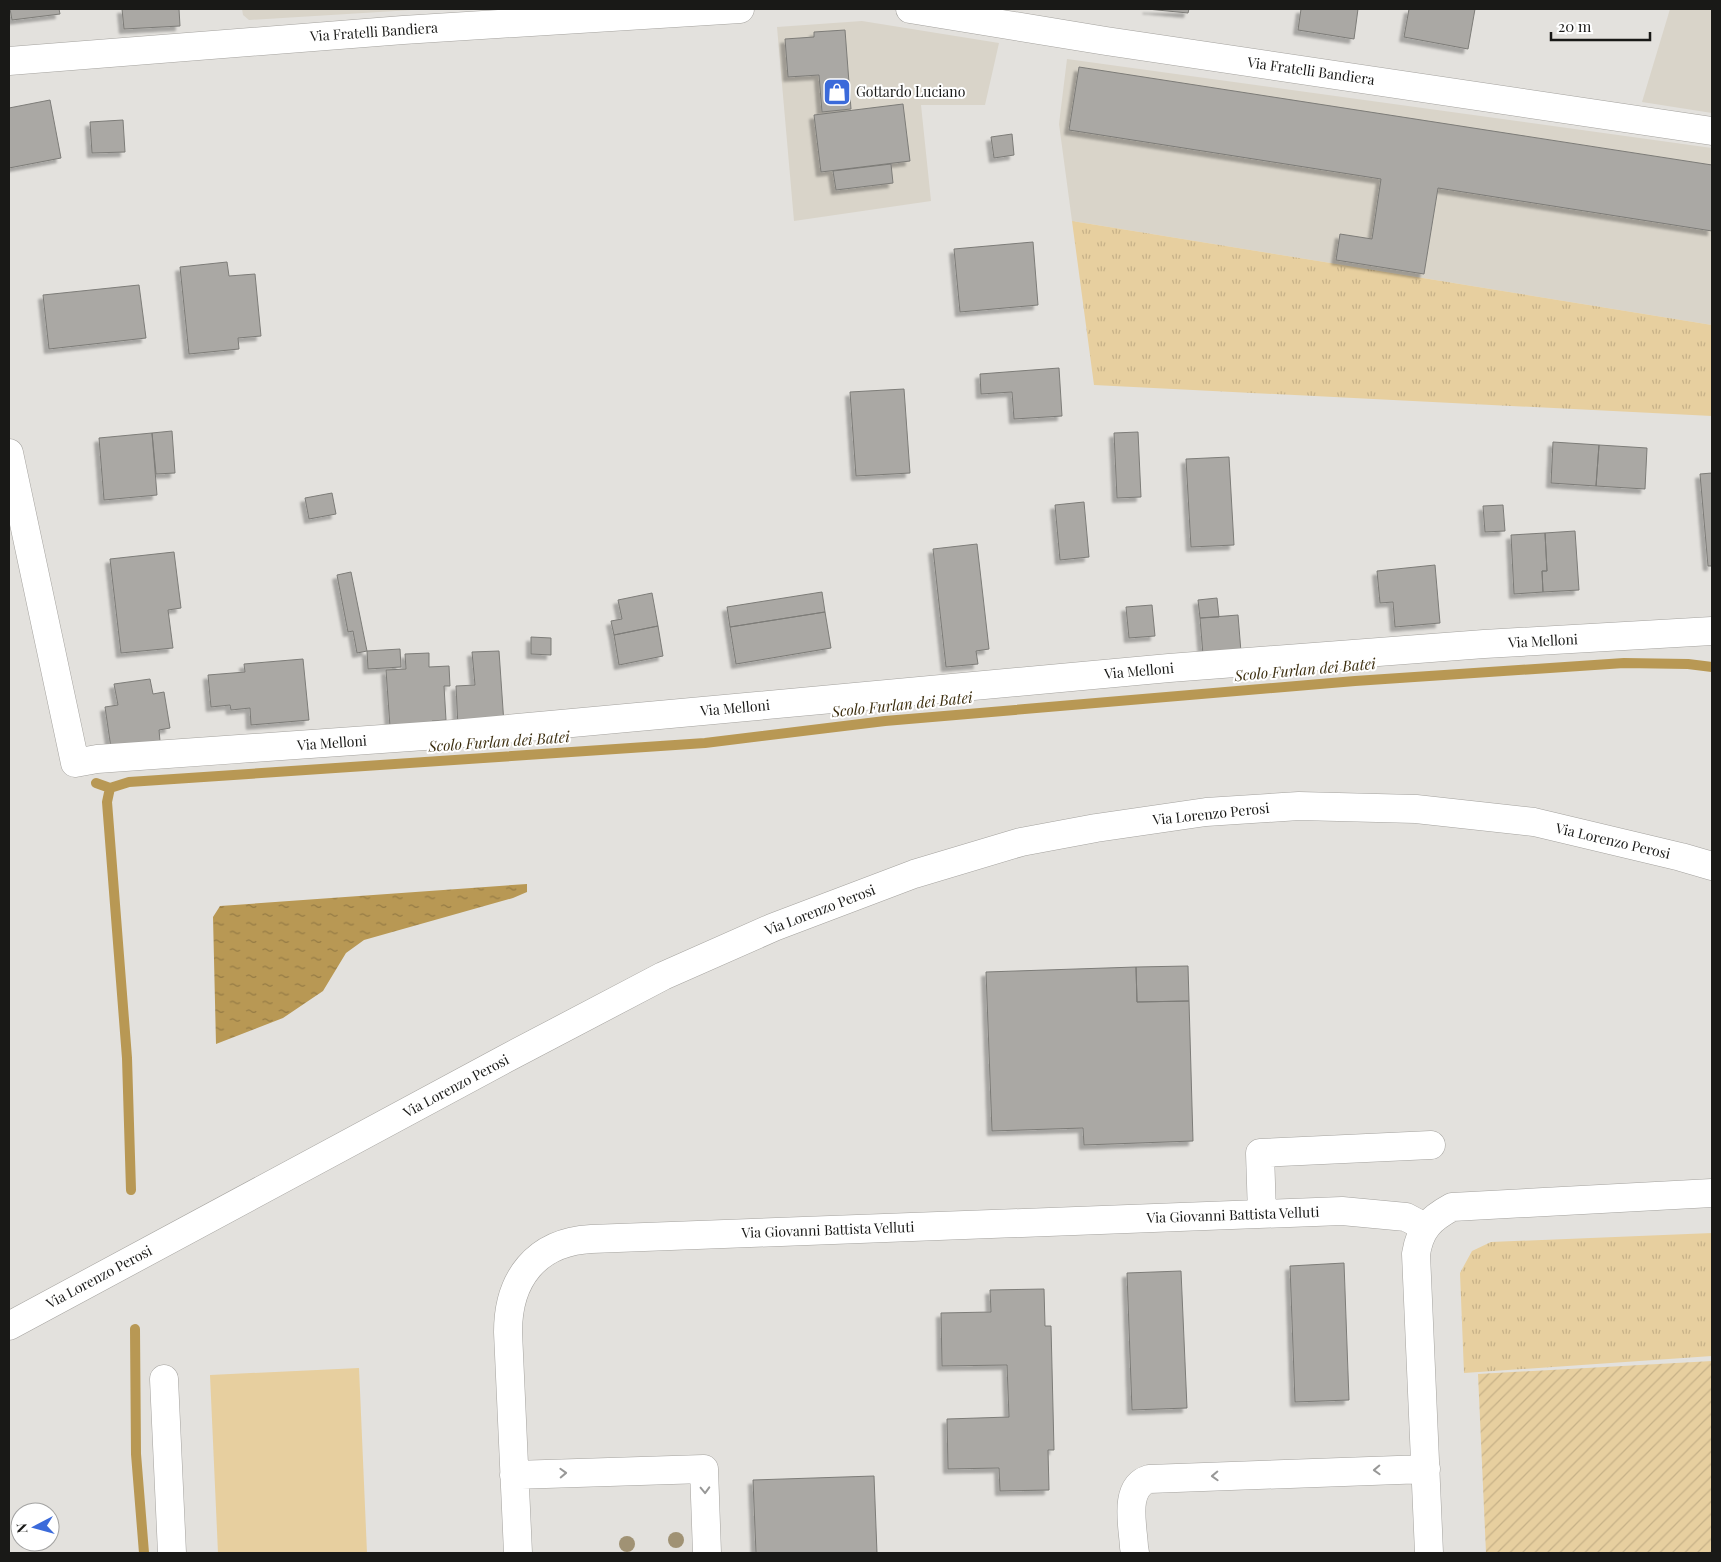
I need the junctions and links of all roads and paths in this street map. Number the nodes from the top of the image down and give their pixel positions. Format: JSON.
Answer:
{"nodes":[{"id":1,"x":740,"y":9,"type":"edge"},
{"id":2,"x":910,"y":9,"type":"edge"},
{"id":3,"x":9,"y":61,"type":"edge"},
{"id":4,"x":1712,"y":131,"type":"edge"},
{"id":5,"x":9,"y":453,"type":"edge"},
{"id":6,"x":1712,"y":631,"type":"edge"},
{"id":7,"x":1712,"y":866,"type":"edge"},
{"id":8,"x":1431,"y":1145,"type":"dead end"},
{"id":9,"x":1712,"y":1193,"type":"edge"},
{"id":10,"x":1262,"y":1214,"type":"junction"},
{"id":11,"x":1425,"y":1227,"type":"junction"},
{"id":12,"x":9,"y":1326,"type":"edge"},
{"id":13,"x":164,"y":1379,"type":"dead end"},
{"id":14,"x":1426,"y":1469,"type":"junction"},
{"id":15,"x":514,"y":1475,"type":"junction"},
{"id":16,"x":172,"y":1553,"type":"edge"},
{"id":17,"x":518,"y":1553,"type":"edge"},
{"id":18,"x":707,"y":1553,"type":"edge"},
{"id":19,"x":1135,"y":1553,"type":"edge"},
{"id":20,"x":1429,"y":1553,"type":"edge"}],
"edges":[{"from":1,"to":3,"type":"street","name":"Via Fratelli Bandiera"},
{"from":2,"to":4,"type":"street","name":"Via Fratelli Bandiera"},
{"from":5,"to":6,"type":"street","name":"Via Melloni"},
{"from":7,"to":12,"type":"street","name":"Via Lorenzo Perosi"},
{"from":8,"to":10,"type":"street"},
{"from":9,"to":11,"type":"street"},
{"from":10,"to":11,"type":"street","name":"Via Giovanni Battista Velluti"},
{"from":10,"to":15,"type":"street","name":"Via Giovanni Battista Velluti"},
{"from":11,"to":14,"type":"street"},
{"from":13,"to":16,"type":"street"},
{"from":14,"to":19,"type":"street","one_way":true},
{"from":14,"to":20,"type":"street"},
{"from":15,"to":17,"type":"street","name":"Via Giovanni Battista Velluti"},
{"from":15,"to":18,"type":"street","one_way":true}]}
